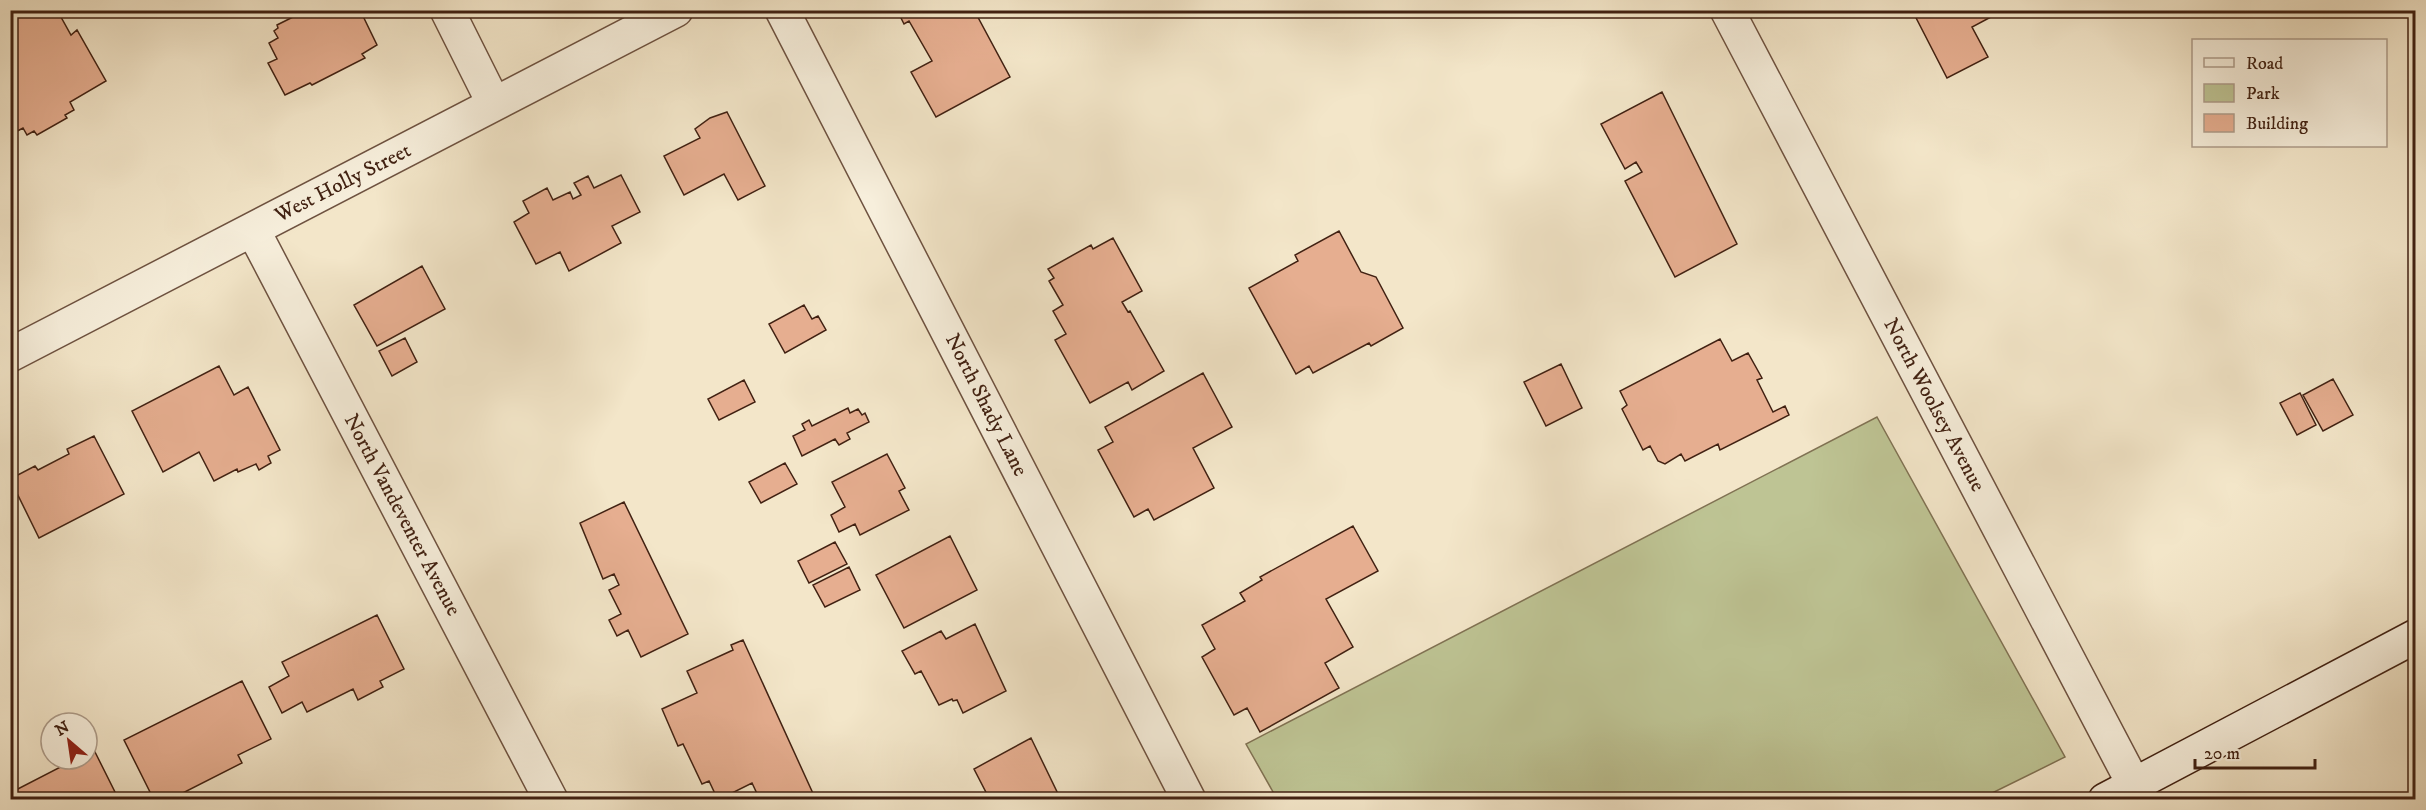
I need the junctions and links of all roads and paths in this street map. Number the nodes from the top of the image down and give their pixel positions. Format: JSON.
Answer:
{"nodes":[{"id":1,"x":447,"y":10,"type":"edge"},
{"id":2,"x":676,"y":10,"type":"edge"},
{"id":3,"x":782,"y":10,"type":"edge"},
{"id":4,"x":1727,"y":10,"type":"edge"},
{"id":5,"x":494,"y":104,"type":"junction"},
{"id":6,"x":253,"y":230,"type":"junction"},
{"id":7,"x":10,"y":355,"type":"edge"},
{"id":8,"x":2415,"y":636,"type":"edge"},
{"id":9,"x":2138,"y":792,"type":"edge"},
{"id":10,"x":551,"y":800,"type":"edge"},
{"id":11,"x":1189,"y":800,"type":"edge"},
{"id":12,"x":2105,"y":800,"type":"edge"}],
"edges":[{"from":1,"to":5,"type":"street"},
{"from":2,"to":5,"type":"street","name":"West Holly Street"},
{"from":3,"to":11,"type":"street","name":"North Shady Lane"},
{"from":4,"to":9,"type":"street","name":"North Woolsey Avenue"},
{"from":5,"to":6,"type":"street","name":"West Holly Street"},
{"from":6,"to":7,"type":"street","name":"West Holly Street"},
{"from":6,"to":10,"type":"street","name":"North Vandeventer Avenue"},
{"from":8,"to":9,"type":"street"},
{"from":9,"to":12,"type":"street"}]}
